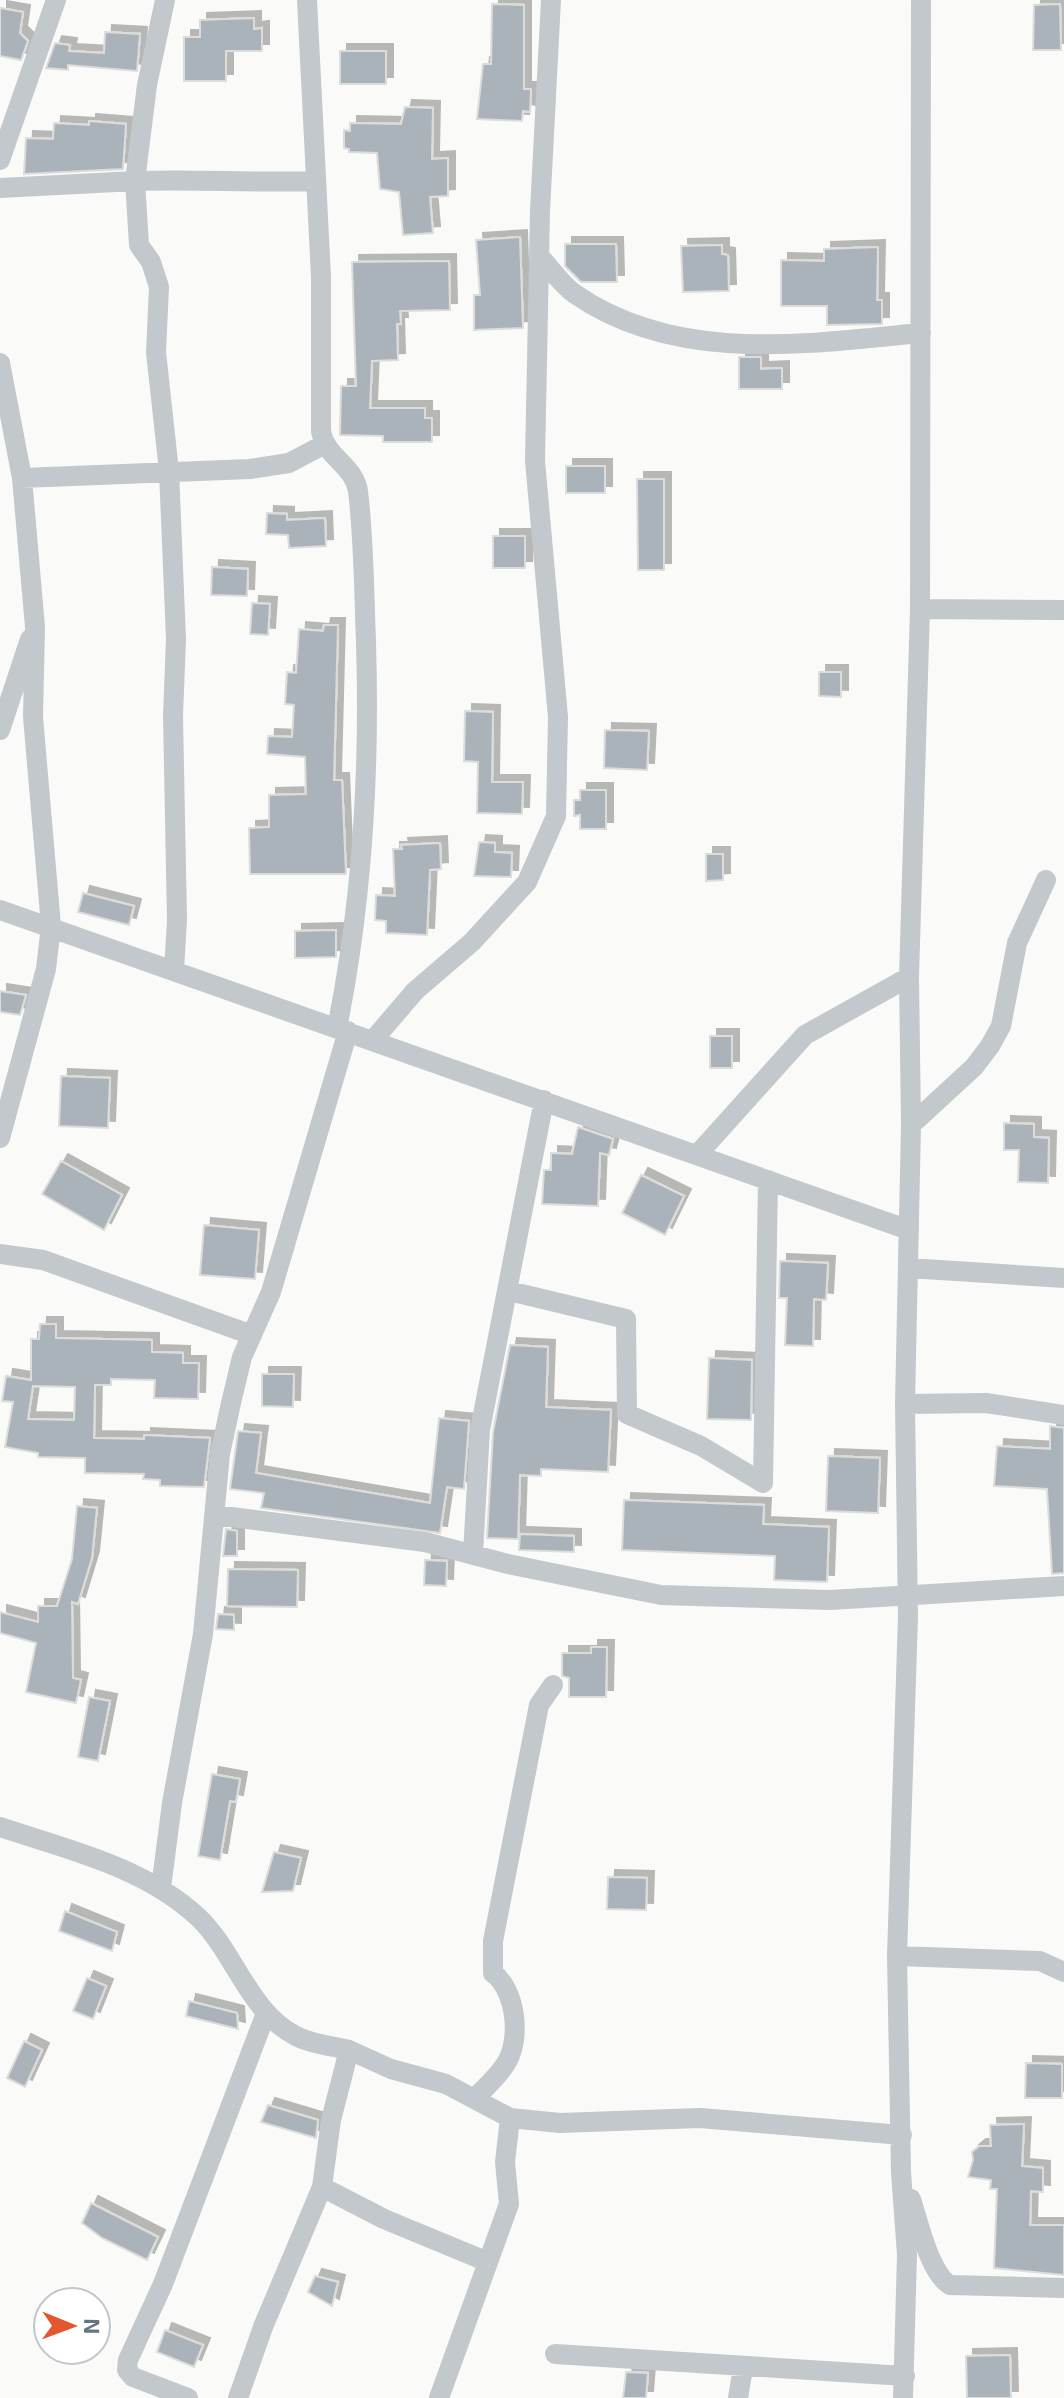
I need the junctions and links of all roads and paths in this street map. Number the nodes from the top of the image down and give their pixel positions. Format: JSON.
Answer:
{"nodes":[{"id":1,"x":56,"y":0,"type":"edge"},
{"id":2,"x":165,"y":0,"type":"edge"},
{"id":3,"x":307,"y":0,"type":"edge"},
{"id":4,"x":551,"y":0,"type":"edge"},
{"id":5,"x":921,"y":0,"type":"edge"},
{"id":6,"x":0,"y":160,"type":"edge"},
{"id":7,"x":135,"y":181,"type":"junction"},
{"id":8,"x":315,"y":181,"type":"junction"},
{"id":9,"x":0,"y":188,"type":"edge"},
{"id":10,"x":541,"y":258,"type":"junction"},
{"id":11,"x":921,"y":333,"type":"junction"},
{"id":12,"x":0,"y":363,"type":"edge"},
{"id":13,"x":323,"y":445,"type":"junction"},
{"id":14,"x":169,"y":471,"type":"junction"},
{"id":15,"x":22,"y":478,"type":"junction"},
{"id":16,"x":920,"y":609,"type":"junction"},
{"id":17,"x":1064,"y":610,"type":"edge"},
{"id":18,"x":35,"y":627,"type":"junction"},
{"id":19,"x":0,"y":730,"type":"edge"},
{"id":20,"x":1046,"y":880,"type":"dead end"},
{"id":21,"x":0,"y":910,"type":"edge"},
{"id":22,"x":51,"y":926,"type":"junction"},
{"id":23,"x":174,"y":970,"type":"junction"},
{"id":24,"x":909,"y":977,"type":"junction"},
{"id":25,"x":343,"y":1030,"type":"junction"},
{"id":26,"x":374,"y":1039,"type":"junction"},
{"id":27,"x":544,"y":1100,"type":"junction"},
{"id":28,"x":911,"y":1125,"type":"junction"},
{"id":29,"x":0,"y":1138,"type":"edge"},
{"id":30,"x":697,"y":1155,"type":"junction"},
{"id":31,"x":768,"y":1180,"type":"junction"},
{"id":32,"x":909,"y":1230,"type":"junction"},
{"id":33,"x":0,"y":1254,"type":"edge"},
{"id":34,"x":908,"y":1268,"type":"junction"},
{"id":35,"x":1064,"y":1278,"type":"edge"},
{"id":36,"x":509,"y":1291,"type":"junction"},
{"id":37,"x":252,"y":1335,"type":"junction"},
{"id":38,"x":905,"y":1404,"type":"junction"},
{"id":39,"x":1064,"y":1415,"type":"edge"},
{"id":40,"x":216,"y":1515,"type":"junction"},
{"id":41,"x":473,"y":1554,"type":"junction"},
{"id":42,"x":1064,"y":1586,"type":"edge"},
{"id":43,"x":907,"y":1598,"type":"junction"},
{"id":44,"x":553,"y":1685,"type":"dead end"},
{"id":45,"x":0,"y":1829,"type":"edge"},
{"id":46,"x":161,"y":1888,"type":"junction"},
{"id":47,"x":897,"y":1956,"type":"junction"},
{"id":48,"x":1064,"y":1972,"type":"edge"},
{"id":49,"x":266,"y":2013,"type":"junction"},
{"id":50,"x":349,"y":2050,"type":"junction"},
{"id":51,"x":475,"y":2098,"type":"junction"},
{"id":52,"x":510,"y":2118,"type":"junction"},
{"id":53,"x":902,"y":2135,"type":"junction"},
{"id":54,"x":901,"y":2172,"type":"junction"},
{"id":55,"x":322,"y":2187,"type":"junction"},
{"id":56,"x":488,"y":2262,"type":"junction"},
{"id":57,"x":1064,"y":2288,"type":"edge"},
{"id":58,"x":555,"y":2354,"type":"dead end"},
{"id":59,"x":743,"y":2368,"type":"junction"},
{"id":60,"x":906,"y":2391,"type":"edge"},
{"id":61,"x":188,"y":2398,"type":"edge"},
{"id":62,"x":238,"y":2398,"type":"edge"},
{"id":63,"x":439,"y":2398,"type":"edge"},
{"id":64,"x":738,"y":2398,"type":"edge"}],
"edges":[{"from":1,"to":6,"type":"street"},
{"from":2,"to":7,"type":"street"},
{"from":3,"to":8,"type":"street"},
{"from":4,"to":10,"type":"street"},
{"from":5,"to":11,"type":"street"},
{"from":7,"to":8,"type":"street"},
{"from":7,"to":9,"type":"street"},
{"from":7,"to":14,"type":"street"},
{"from":8,"to":13,"type":"street"},
{"from":10,"to":11,"type":"street"},
{"from":10,"to":26,"type":"street"},
{"from":11,"to":16,"type":"street"},
{"from":12,"to":15,"type":"street"},
{"from":13,"to":14,"type":"street"},
{"from":13,"to":25,"type":"street"},
{"from":14,"to":15,"type":"street"},
{"from":14,"to":23,"type":"street"},
{"from":15,"to":18,"type":"street"},
{"from":16,"to":17,"type":"street"},
{"from":16,"to":24,"type":"street"},
{"from":18,"to":19,"type":"street"},
{"from":18,"to":22,"type":"street"},
{"from":20,"to":28,"type":"street"},
{"from":21,"to":22,"type":"street"},
{"from":22,"to":23,"type":"street"},
{"from":22,"to":29,"type":"street"},
{"from":23,"to":25,"type":"street"},
{"from":24,"to":28,"type":"street"},
{"from":24,"to":30,"type":"street"},
{"from":25,"to":26,"type":"street"},
{"from":25,"to":37,"type":"street"},
{"from":26,"to":27,"type":"street"},
{"from":27,"to":30,"type":"street"},
{"from":27,"to":36,"type":"street"},
{"from":28,"to":32,"type":"street"},
{"from":30,"to":31,"type":"street"},
{"from":31,"to":32,"type":"street"},
{"from":31,"to":36,"type":"street"},
{"from":32,"to":34,"type":"street"},
{"from":33,"to":37,"type":"street"},
{"from":34,"to":35,"type":"street"},
{"from":34,"to":38,"type":"street"},
{"from":36,"to":41,"type":"street"},
{"from":37,"to":40,"type":"street"},
{"from":38,"to":39,"type":"street"},
{"from":38,"to":43,"type":"street"},
{"from":40,"to":41,"type":"street"},
{"from":40,"to":46,"type":"street"},
{"from":41,"to":43,"type":"street"},
{"from":42,"to":43,"type":"street"},
{"from":43,"to":47,"type":"street"},
{"from":44,"to":51,"type":"street"},
{"from":45,"to":46,"type":"street"},
{"from":46,"to":49,"type":"street"},
{"from":47,"to":48,"type":"street"},
{"from":47,"to":53,"type":"street"},
{"from":49,"to":50,"type":"street"},
{"from":49,"to":61,"type":"street"},
{"from":50,"to":51,"type":"street"},
{"from":50,"to":55,"type":"street"},
{"from":51,"to":52,"type":"street"},
{"from":52,"to":53,"type":"street"},
{"from":52,"to":56,"type":"street"},
{"from":53,"to":54,"type":"street"},
{"from":54,"to":57,"type":"street"},
{"from":54,"to":60,"type":"street"},
{"from":55,"to":56,"type":"street"},
{"from":55,"to":62,"type":"street"},
{"from":56,"to":63,"type":"street"},
{"from":58,"to":59,"type":"street"},
{"from":59,"to":60,"type":"street"},
{"from":59,"to":64,"type":"street"}]}
